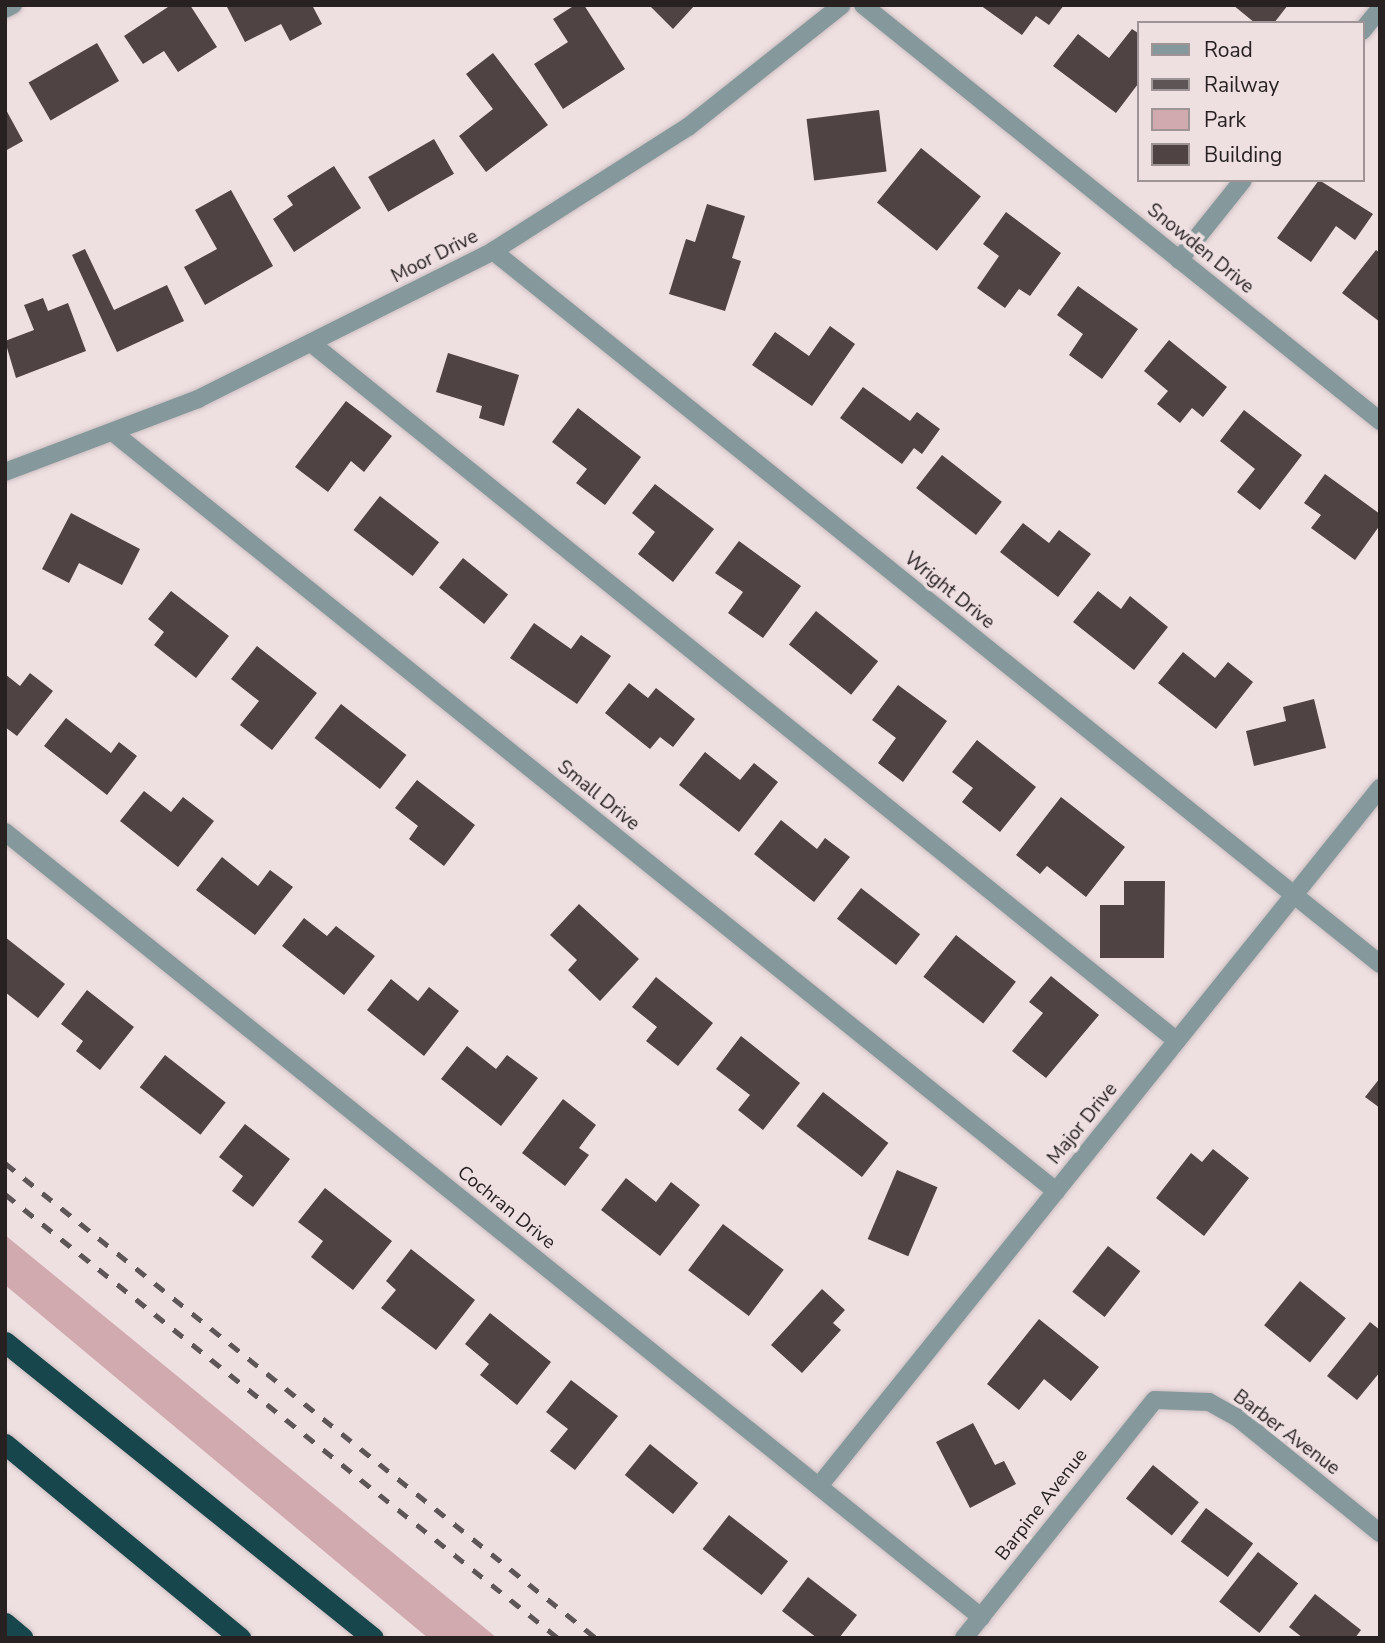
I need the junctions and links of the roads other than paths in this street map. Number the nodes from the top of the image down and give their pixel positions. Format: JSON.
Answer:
{"nodes":[{"id":1,"x":13,"y":5,"type":"edge"},
{"id":2,"x":842,"y":5,"type":"edge"},
{"id":3,"x":863,"y":5,"type":"edge"},
{"id":4,"x":5,"y":9,"type":"edge"},
{"id":5,"x":1380,"y":9,"type":"edge"},
{"id":6,"x":1364,"y":29,"type":"edge"},
{"id":7,"x":1241,"y":182,"type":"edge"},
{"id":8,"x":493,"y":251,"type":"junction"},
{"id":9,"x":1180,"y":260,"type":"junction"},
{"id":10,"x":311,"y":343,"type":"junction"},
{"id":11,"x":1380,"y":421,"type":"edge"},
{"id":12,"x":115,"y":433,"type":"junction"},
{"id":13,"x":5,"y":471,"type":"edge"},
{"id":14,"x":1380,"y":788,"type":"edge"},
{"id":15,"x":5,"y":832,"type":"edge"},
{"id":16,"x":1294,"y":895,"type":"junction"},
{"id":17,"x":1380,"y":964,"type":"edge"},
{"id":18,"x":1177,"y":1041,"type":"junction"},
{"id":19,"x":1056,"y":1191,"type":"junction"},
{"id":20,"x":5,"y":1342,"type":"edge"},
{"id":21,"x":1154,"y":1400,"type":"joint"},
{"id":22,"x":5,"y":1444,"type":"edge"},
{"id":23,"x":819,"y":1486,"type":"junction"},
{"id":24,"x":1380,"y":1533,"type":"edge"},
{"id":25,"x":981,"y":1617,"type":"junction"},
{"id":26,"x":5,"y":1623,"type":"edge"},
{"id":27,"x":23,"y":1638,"type":"edge"},
{"id":28,"x":240,"y":1638,"type":"edge"},
{"id":29,"x":373,"y":1638,"type":"edge"},
{"id":30,"x":964,"y":1638,"type":"edge"}],
"edges":[{"from":1,"to":4,"type":"street"},
{"from":2,"to":8,"type":"street","name":"Moor Drive"},
{"from":3,"to":9,"type":"street","name":"Snowden Drive"},
{"from":5,"to":6,"type":"street"},
{"from":7,"to":9,"type":"street"},
{"from":8,"to":10,"type":"street","name":"Moor Drive"},
{"from":8,"to":16,"type":"street","name":"Wright Drive"},
{"from":9,"to":11,"type":"street","name":"Snowden Drive"},
{"from":10,"to":12,"type":"street","name":"Moor Drive"},
{"from":10,"to":18,"type":"street"},
{"from":12,"to":13,"type":"street","name":"Moor Drive"},
{"from":12,"to":19,"type":"street","name":"Small Drive"},
{"from":14,"to":16,"type":"street","name":"Major Drive"},
{"from":15,"to":23,"type":"street","name":"Cochran Drive"},
{"from":16,"to":17,"type":"street","name":"Wright Drive"},
{"from":16,"to":18,"type":"street","name":"Major Drive"},
{"from":18,"to":19,"type":"street","name":"Major Drive"},
{"from":19,"to":23,"type":"street","name":"Major Drive"},
{"from":20,"to":29,"type":"highway"},
{"from":21,"to":24,"type":"street","name":"Barber Avenue"},
{"from":21,"to":25,"type":"street","name":"Barpine Avenue"},
{"from":22,"to":28,"type":"highway"},
{"from":23,"to":25,"type":"street","name":"Cochran Drive"},
{"from":25,"to":30,"type":"street","name":"Barpine Avenue"},
{"from":26,"to":27,"type":"highway"}]}
